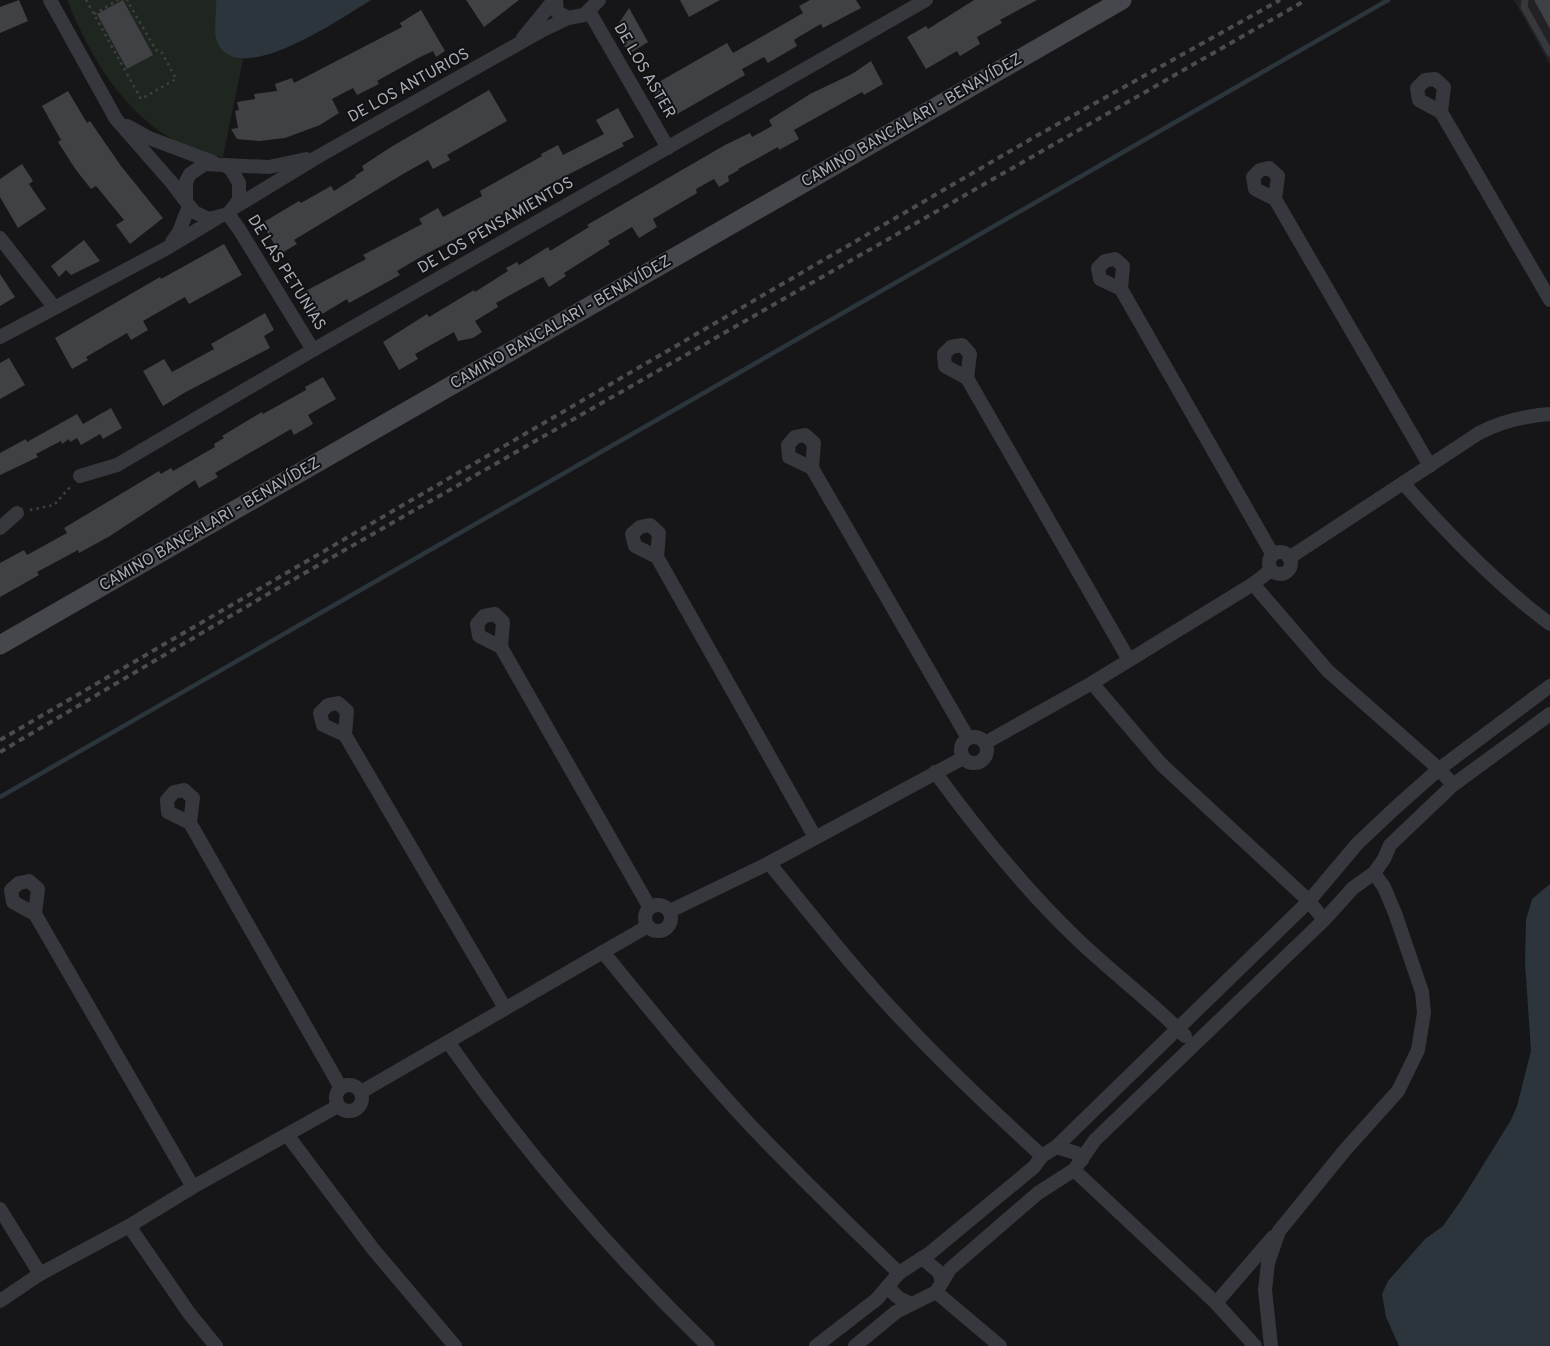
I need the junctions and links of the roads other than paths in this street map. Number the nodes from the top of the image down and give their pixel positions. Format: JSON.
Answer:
{"nodes":[{"id":1,"x":50,"y":0,"type":"edge"},
{"id":2,"x":555,"y":0,"type":"edge"},
{"id":3,"x":599,"y":0,"type":"edge"},
{"id":4,"x":926,"y":0,"type":"edge"},
{"id":5,"x":1122,"y":0,"type":"edge"},
{"id":6,"x":1524,"y":0,"type":"edge"},
{"id":7,"x":589,"y":11,"type":"junction"},
{"id":8,"x":568,"y":18,"type":"junction"},
{"id":9,"x":516,"y":46,"type":"junction"},
{"id":10,"x":1550,"y":53,"type":"edge"},
{"id":11,"x":1441,"y":112,"type":"dead end"},
{"id":12,"x":116,"y":119,"type":"junction"},
{"id":13,"x":668,"y":148,"type":"junction"},
{"id":14,"x":319,"y":156,"type":"junction"},
{"id":15,"x":219,"y":164,"type":"junction"},
{"id":16,"x":1276,"y":199,"type":"dead end"},
{"id":17,"x":187,"y":203,"type":"junction"},
{"id":18,"x":227,"y":213,"type":"junction"},
{"id":19,"x":0,"y":238,"type":"edge"},
{"id":20,"x":167,"y":248,"type":"junction"},
{"id":21,"x":1121,"y":290,"type":"dead end"},
{"id":22,"x":1550,"y":300,"type":"edge"},
{"id":23,"x":54,"y":307,"type":"junction"},
{"id":24,"x":0,"y":337,"type":"edge"},
{"id":25,"x":313,"y":350,"type":"junction"},
{"id":26,"x":967,"y":378,"type":"dead end"},
{"id":27,"x":1550,"y":414,"type":"edge"},
{"id":28,"x":1430,"y":466,"type":"junction"},
{"id":29,"x":812,"y":468,"type":"dead end"},
{"id":30,"x":80,"y":476,"type":"road end"},
{"id":31,"x":1404,"y":484,"type":"junction"},
{"id":32,"x":17,"y":514,"type":"road end"},
{"id":33,"x":0,"y":528,"type":"edge"},
{"id":34,"x":1273,"y":555,"type":"junction"},
{"id":35,"x":657,"y":557,"type":"dead end"},
{"id":36,"x":1289,"y":558,"type":"junction"},
{"id":37,"x":1271,"y":570,"type":"junction"},
{"id":38,"x":1253,"y":584,"type":"junction"},
{"id":39,"x":1550,"y":624,"type":"edge"},
{"id":40,"x":0,"y":645,"type":"edge"},
{"id":41,"x":501,"y":647,"type":"dead end"},
{"id":42,"x":1129,"y":660,"type":"junction"},
{"id":43,"x":1092,"y":683,"type":"junction"},
{"id":44,"x":1550,"y":686,"type":"edge"},
{"id":45,"x":1550,"y":714,"type":"edge"},
{"id":46,"x":345,"y":735,"type":"dead end"},
{"id":47,"x":968,"y":738,"type":"junction"},
{"id":48,"x":985,"y":743,"type":"junction"},
{"id":49,"x":963,"y":758,"type":"junction"},
{"id":50,"x":1439,"y":769,"type":"junction"},
{"id":51,"x":935,"y":772,"type":"junction"},
{"id":52,"x":1453,"y":785,"type":"junction"},
{"id":53,"x":190,"y":823,"type":"dead end"},
{"id":54,"x":1372,"y":830,"type":"junction"},
{"id":55,"x":815,"y":837,"type":"junction"},
{"id":56,"x":1390,"y":845,"type":"junction"},
{"id":57,"x":1345,"y":861,"type":"junction"},
{"id":58,"x":769,"y":863,"type":"junction"},
{"id":59,"x":1368,"y":876,"type":"junction"},
{"id":60,"x":1309,"y":902,"type":"junction"},
{"id":61,"x":650,"y":908,"type":"junction"},
{"id":62,"x":670,"y":911,"type":"junction"},
{"id":63,"x":35,"y":914,"type":"dead end"},
{"id":64,"x":1324,"y":920,"type":"junction"},
{"id":65,"x":648,"y":926,"type":"junction"},
{"id":66,"x":603,"y":952,"type":"junction"},
{"id":67,"x":505,"y":1008,"type":"junction"},
{"id":68,"x":1179,"y":1030,"type":"junction"},
{"id":69,"x":448,"y":1042,"type":"junction"},
{"id":70,"x":1193,"y":1045,"type":"junction"},
{"id":71,"x":341,"y":1088,"type":"junction"},
{"id":72,"x":361,"y":1092,"type":"junction"},
{"id":73,"x":338,"y":1106,"type":"junction"},
{"id":74,"x":288,"y":1136,"type":"junction"},
{"id":75,"x":1056,"y":1147,"type":"junction"},
{"id":76,"x":1038,"y":1161,"type":"junction"},
{"id":77,"x":1078,"y":1165,"type":"junction"},
{"id":78,"x":1049,"y":1184,"type":"junction"},
{"id":79,"x":193,"y":1187,"type":"junction"},
{"id":80,"x":0,"y":1208,"type":"edge"},
{"id":81,"x":129,"y":1226,"type":"junction"},
{"id":82,"x":1279,"y":1231,"type":"junction"},
{"id":83,"x":922,"y":1258,"type":"junction"},
{"id":84,"x":899,"y":1272,"type":"junction"},
{"id":85,"x":40,"y":1274,"type":"junction"},
{"id":86,"x":889,"y":1285,"type":"junction"},
{"id":87,"x":939,"y":1287,"type":"junction"},
{"id":88,"x":0,"y":1301,"type":"edge"},
{"id":89,"x":910,"y":1303,"type":"junction"},
{"id":90,"x":1216,"y":1303,"type":"junction"},
{"id":91,"x":216,"y":1346,"type":"edge"},
{"id":92,"x":454,"y":1346,"type":"edge"},
{"id":93,"x":708,"y":1346,"type":"edge"},
{"id":94,"x":816,"y":1346,"type":"edge"},
{"id":95,"x":855,"y":1346,"type":"edge"},
{"id":96,"x":1000,"y":1346,"type":"edge"},
{"id":97,"x":1255,"y":1346,"type":"edge"},
{"id":98,"x":1270,"y":1346,"type":"edge"}],
"edges":[{"from":1,"to":12,"type":"street"},
{"from":2,"to":8,"type":"street"},
{"from":2,"to":9,"type":"street"},
{"from":3,"to":7,"type":"street"},
{"from":4,"to":13,"type":"street","name":"DE LOS PENSAMIENTOS"},
{"from":5,"to":40,"type":"main road","name":"CAMINO BANCALARI - BENAVÍDEZ"},
{"from":6,"to":10,"type":"lane"},
{"from":7,"to":8,"type":"street","name":"DE LOS ANTURIOS"},
{"from":7,"to":13,"type":"street","name":"DE LOS ASTER"},
{"from":8,"to":9,"type":"street","name":"DE LOS ANTURIOS"},
{"from":9,"to":14,"type":"street","name":"DE LOS ANTURIOS"},
{"from":11,"to":22,"type":"street"},
{"from":12,"to":15,"type":"street"},
{"from":12,"to":17,"type":"street"},
{"from":13,"to":25,"type":"street","name":"DE LOS PENSAMIENTOS"},
{"from":14,"to":15,"type":"street"},
{"from":14,"to":18,"type":"street"},
{"from":15,"to":17,"type":"street"},
{"from":15,"to":18,"type":"street"},
{"from":16,"to":28,"type":"street"},
{"from":17,"to":18,"type":"street"},
{"from":17,"to":20,"type":"street"},
{"from":18,"to":20,"type":"street"},
{"from":18,"to":25,"type":"street","name":"DE LAS PETUNIAS"},
{"from":19,"to":23,"type":"street"},
{"from":20,"to":23,"type":"street"},
{"from":21,"to":34,"type":"street"},
{"from":23,"to":24,"type":"street"},
{"from":25,"to":30,"type":"street","name":"DE LOS PENSAMIENTOS"},
{"from":26,"to":42,"type":"street"},
{"from":27,"to":28,"type":"street"},
{"from":28,"to":31,"type":"street"},
{"from":29,"to":47,"type":"street"},
{"from":31,"to":36,"type":"street"},
{"from":31,"to":39,"type":"street"},
{"from":32,"to":33,"type":"street"},
{"from":34,"to":36,"type":"street"},
{"from":34,"to":37,"type":"street"},
{"from":35,"to":55,"type":"street"},
{"from":36,"to":37,"type":"street"},
{"from":37,"to":38,"type":"street"},
{"from":38,"to":42,"type":"street"},
{"from":38,"to":50,"type":"street"},
{"from":41,"to":61,"type":"street"},
{"from":42,"to":43,"type":"street"},
{"from":43,"to":48,"type":"street"},
{"from":43,"to":60,"type":"street"},
{"from":44,"to":50,"type":"street"},
{"from":45,"to":52,"type":"street"},
{"from":46,"to":67,"type":"street"},
{"from":47,"to":48,"type":"street"},
{"from":47,"to":49,"type":"street"},
{"from":48,"to":49,"type":"street"},
{"from":49,"to":51,"type":"street"},
{"from":50,"to":52,"type":"street"},
{"from":50,"to":54,"type":"street"},
{"from":51,"to":55,"type":"street"},
{"from":51,"to":68,"type":"street"},
{"from":52,"to":56,"type":"street"},
{"from":53,"to":71,"type":"street"},
{"from":54,"to":56,"type":"street"},
{"from":54,"to":57,"type":"street"},
{"from":55,"to":58,"type":"street"},
{"from":56,"to":59,"type":"street"},
{"from":57,"to":59,"type":"street"},
{"from":57,"to":60,"type":"street"},
{"from":58,"to":62,"type":"street"},
{"from":58,"to":76,"type":"street"},
{"from":59,"to":64,"type":"street"},
{"from":59,"to":82,"type":"street"},
{"from":60,"to":64,"type":"street"},
{"from":60,"to":68,"type":"street"},
{"from":61,"to":62,"type":"street"},
{"from":61,"to":65,"type":"street"},
{"from":62,"to":65,"type":"street"},
{"from":63,"to":79,"type":"street"},
{"from":64,"to":70,"type":"street"},
{"from":65,"to":66,"type":"street"},
{"from":66,"to":67,"type":"street"},
{"from":66,"to":84,"type":"street"},
{"from":67,"to":69,"type":"street"},
{"from":68,"to":70,"type":"street"},
{"from":68,"to":75,"type":"street"},
{"from":69,"to":72,"type":"street"},
{"from":69,"to":93,"type":"street"},
{"from":70,"to":77,"type":"street"},
{"from":71,"to":72,"type":"street"},
{"from":71,"to":73,"type":"street"},
{"from":72,"to":73,"type":"street"},
{"from":73,"to":74,"type":"street"},
{"from":74,"to":79,"type":"street"},
{"from":74,"to":92,"type":"street"},
{"from":75,"to":76,"type":"street"},
{"from":75,"to":77,"type":"street"},
{"from":76,"to":78,"type":"street"},
{"from":76,"to":83,"type":"street"},
{"from":77,"to":78,"type":"street"},
{"from":77,"to":90,"type":"street"},
{"from":78,"to":87,"type":"street"},
{"from":79,"to":81,"type":"street"},
{"from":80,"to":85,"type":"street"},
{"from":81,"to":85,"type":"street"},
{"from":81,"to":91,"type":"street"},
{"from":82,"to":90,"type":"street"},
{"from":82,"to":98,"type":"street"},
{"from":83,"to":84,"type":"street"},
{"from":83,"to":87,"type":"street"},
{"from":84,"to":86,"type":"street"},
{"from":85,"to":88,"type":"street"},
{"from":86,"to":89,"type":"street"},
{"from":86,"to":94,"type":"street"},
{"from":87,"to":89,"type":"street"},
{"from":87,"to":96,"type":"street"},
{"from":89,"to":95,"type":"street"},
{"from":90,"to":97,"type":"street"}]}
